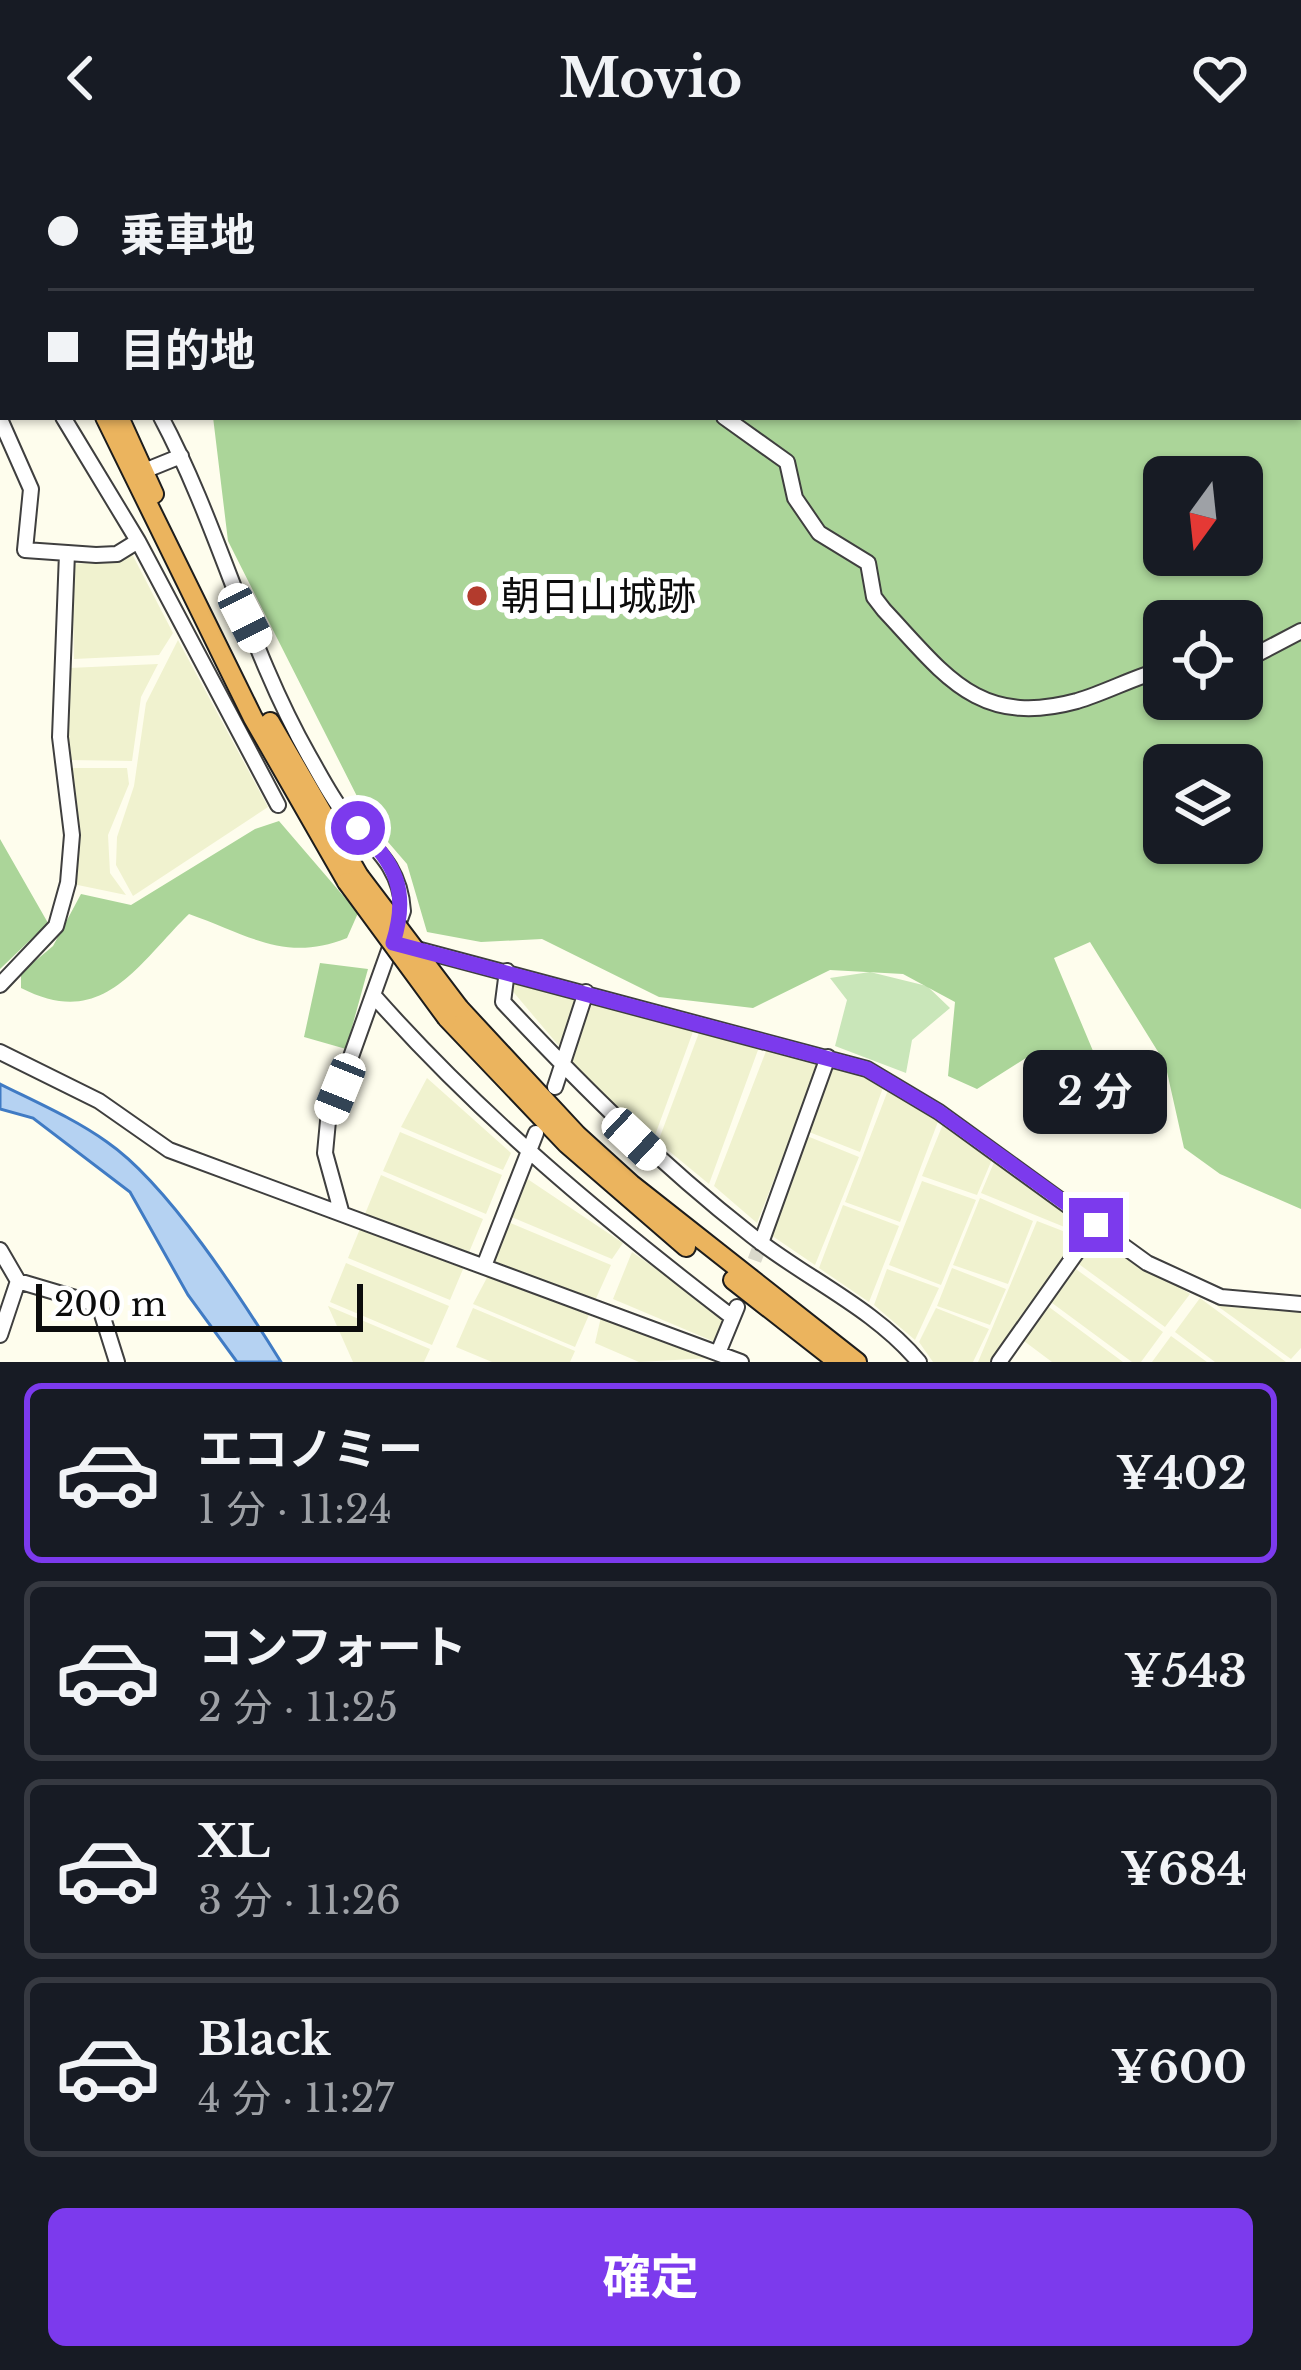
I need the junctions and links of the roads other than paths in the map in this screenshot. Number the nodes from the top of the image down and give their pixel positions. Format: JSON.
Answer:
{"nodes":[{"id":1,"x":1,"y":420,"type":"edge"},
{"id":2,"x":65,"y":420,"type":"edge"},
{"id":3,"x":106,"y":420,"type":"edge"},
{"id":4,"x":120,"y":420,"type":"edge"},
{"id":5,"x":162,"y":420,"type":"edge"},
{"id":6,"x":728,"y":420,"type":"edge"},
{"id":7,"x":181,"y":456,"type":"junction"},
{"id":8,"x":149,"y":469,"type":"dead end"},
{"id":9,"x":124,"y":479,"type":"dead end"},
{"id":10,"x":108,"y":485,"type":"junction"},
{"id":11,"x":138,"y":541,"type":"junction"},
{"id":12,"x":67,"y":553,"type":"junction"},
{"id":13,"x":1301,"y":631,"type":"edge"},
{"id":14,"x":1263,"y":651,"type":"edge"},
{"id":15,"x":1143,"y":676,"type":"edge"},
{"id":16,"x":278,"y":806,"type":"dead end"},
{"id":17,"x":353,"y":879,"type":"junction"},
{"id":18,"x":393,"y":943,"type":"junction"},
{"id":19,"x":507,"y":971,"type":"junction"},
{"id":20,"x":0,"y":985,"type":"edge"},
{"id":21,"x":586,"y":992,"type":"junction"},
{"id":22,"x":374,"y":996,"type":"junction"},
{"id":23,"x":453,"y":1013,"type":"junction"},
{"id":24,"x":0,"y":1052,"type":"edge"},
{"id":25,"x":828,"y":1057,"type":"junction"},
{"id":26,"x":562,"y":1066,"type":"junction"},
{"id":27,"x":555,"y":1087,"type":"dead end"},
{"id":28,"x":536,"y":1133,"type":"dead end"},
{"id":29,"x":529,"y":1154,"type":"junction"},
{"id":30,"x":341,"y":1211,"type":"junction"},
{"id":31,"x":1096,"y":1225,"type":"junction"},
{"id":32,"x":761,"y":1243,"type":"junction"},
{"id":33,"x":0,"y":1250,"type":"edge"},
{"id":34,"x":484,"y":1266,"type":"junction"},
{"id":35,"x":18,"y":1280,"type":"junction"},
{"id":36,"x":1301,"y":1304,"type":"edge"},
{"id":37,"x":0,"y":1335,"type":"edge"},
{"id":38,"x":718,"y":1353,"type":"junction"},
{"id":39,"x":117,"y":1362,"type":"edge"},
{"id":40,"x":741,"y":1362,"type":"edge"},
{"id":41,"x":838,"y":1362,"type":"edge"},
{"id":42,"x":856,"y":1362,"type":"edge"},
{"id":43,"x":919,"y":1362,"type":"edge"},
{"id":44,"x":999,"y":1362,"type":"edge"}],
"edges":[{"from":1,"to":12,"type":"street"},
{"from":2,"to":10,"type":"street"},
{"from":3,"to":17,"type":"highway"},
{"from":4,"to":17,"type":"highway"},
{"from":5,"to":7,"type":"street"},
{"from":6,"to":15,"type":"street"},
{"from":7,"to":8,"type":"street"},
{"from":7,"to":18,"type":"street"},
{"from":9,"to":10,"type":"street"},
{"from":10,"to":11,"type":"street"},
{"from":11,"to":12,"type":"street"},
{"from":11,"to":16,"type":"street"},
{"from":12,"to":20,"type":"street"},
{"from":13,"to":14,"type":"street"},
{"from":17,"to":23,"type":"highway","bridge":true},
{"from":18,"to":19,"type":"street"},
{"from":18,"to":22,"type":"street"},
{"from":19,"to":21,"type":"street"},
{"from":19,"to":26,"type":"street"},
{"from":21,"to":25,"type":"street"},
{"from":21,"to":26,"type":"street"},
{"from":22,"to":29,"type":"street"},
{"from":22,"to":30,"type":"street"},
{"from":23,"to":41,"type":"highway"},
{"from":23,"to":42,"type":"highway"},
{"from":24,"to":30,"type":"street"},
{"from":25,"to":31,"type":"street"},
{"from":25,"to":32,"type":"street"},
{"from":26,"to":27,"type":"street"},
{"from":26,"to":32,"type":"street"},
{"from":28,"to":29,"type":"street"},
{"from":29,"to":34,"type":"street"},
{"from":29,"to":38,"type":"street"},
{"from":30,"to":34,"type":"street"},
{"from":31,"to":36,"type":"street"},
{"from":31,"to":44,"type":"street"},
{"from":32,"to":43,"type":"street"},
{"from":33,"to":35,"type":"street"},
{"from":34,"to":38,"type":"street"},
{"from":35,"to":37,"type":"street"},
{"from":35,"to":39,"type":"street"},
{"from":38,"to":40,"type":"street"}]}
